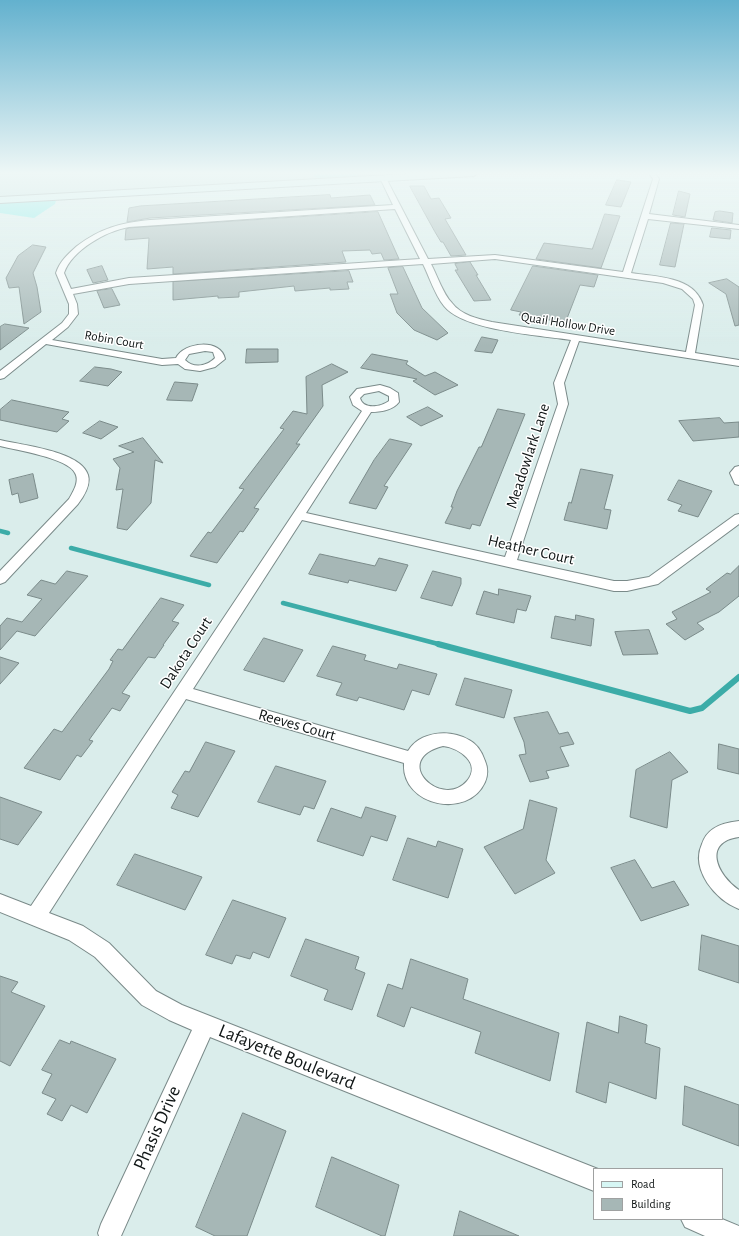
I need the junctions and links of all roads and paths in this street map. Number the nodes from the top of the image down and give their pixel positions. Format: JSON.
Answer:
{"nodes":[{"id":1,"x":107,"y":231,"type":"edge"},
{"id":2,"x":410,"y":231,"type":"edge"},
{"id":3,"x":640,"y":231,"type":"edge"},
{"id":4,"x":425,"y":260,"type":"junction"},
{"id":5,"x":627,"y":274,"type":"junction"},
{"id":6,"x":68,"y":292,"type":"junction"},
{"id":7,"x":576,"y":338,"type":"junction"},
{"id":8,"x":44,"y":341,"type":"junction"},
{"id":9,"x":690,"y":356,"type":"junction"},
{"id":10,"x":180,"y":361,"type":"dead end"},
{"id":11,"x":739,"y":363,"type":"edge"},
{"id":12,"x":0,"y":376,"type":"edge"},
{"id":13,"x":368,"y":409,"type":"dead end"},
{"id":14,"x":0,"y":443,"type":"edge"},
{"id":15,"x":739,"y":469,"type":"edge"},
{"id":16,"x":739,"y":481,"type":"edge"},
{"id":17,"x":298,"y":515,"type":"junction"},
{"id":18,"x":739,"y":518,"type":"edge"},
{"id":19,"x":510,"y":562,"type":"junction"},
{"id":20,"x":0,"y":578,"type":"edge"},
{"id":21,"x":183,"y":692,"type":"junction"},
{"id":22,"x":412,"y":759,"type":"dead end"},
{"id":23,"x":739,"y":829,"type":"edge"},
{"id":24,"x":739,"y":900,"type":"edge"},
{"id":25,"x":0,"y":904,"type":"edge"},
{"id":26,"x":35,"y":917,"type":"junction"},
{"id":27,"x":205,"y":1024,"type":"junction"},
{"id":28,"x":593,"y":1179,"type":"edge"},
{"id":29,"x":695,"y":1220,"type":"edge"},
{"id":30,"x":110,"y":1233,"type":"dead end"},
{"id":31,"x":735,"y":1236,"type":"edge"}],
"edges":[{"from":1,"to":6,"type":"street"},
{"from":2,"to":4,"type":"street","name":"Quail Hollow Drive"},
{"from":3,"to":5,"type":"street"},
{"from":4,"to":5,"type":"street"},
{"from":4,"to":6,"type":"street"},
{"from":4,"to":7,"type":"street","name":"Quail Hollow Drive"},
{"from":5,"to":9,"type":"street"},
{"from":6,"to":8,"type":"street"},
{"from":7,"to":9,"type":"street","name":"Quail Hollow Drive"},
{"from":7,"to":19,"type":"street","name":"Meadowlark Lane"},
{"from":8,"to":10,"type":"street","name":"Robin Court"},
{"from":8,"to":12,"type":"street"},
{"from":9,"to":11,"type":"street","name":"Quail Hollow Drive"},
{"from":13,"to":17,"type":"street","name":"Dakota Court"},
{"from":14,"to":20,"type":"street"},
{"from":15,"to":16,"type":"street"},
{"from":17,"to":19,"type":"street","name":"Heather Court"},
{"from":17,"to":21,"type":"street","name":"Dakota Court"},
{"from":18,"to":19,"type":"street","name":"Heather Court"},
{"from":21,"to":22,"type":"street","name":"Reeves Court"},
{"from":21,"to":26,"type":"street","name":"Dakota Court"},
{"from":23,"to":24,"type":"street"},
{"from":25,"to":26,"type":"street","name":"Lafayette Boulevard"},
{"from":26,"to":27,"type":"street","name":"Lafayette Boulevard"},
{"from":27,"to":28,"type":"street","name":"Lafayette Boulevard"},
{"from":27,"to":30,"type":"street","name":"Phasis Drive"},
{"from":29,"to":31,"type":"street"}]}
